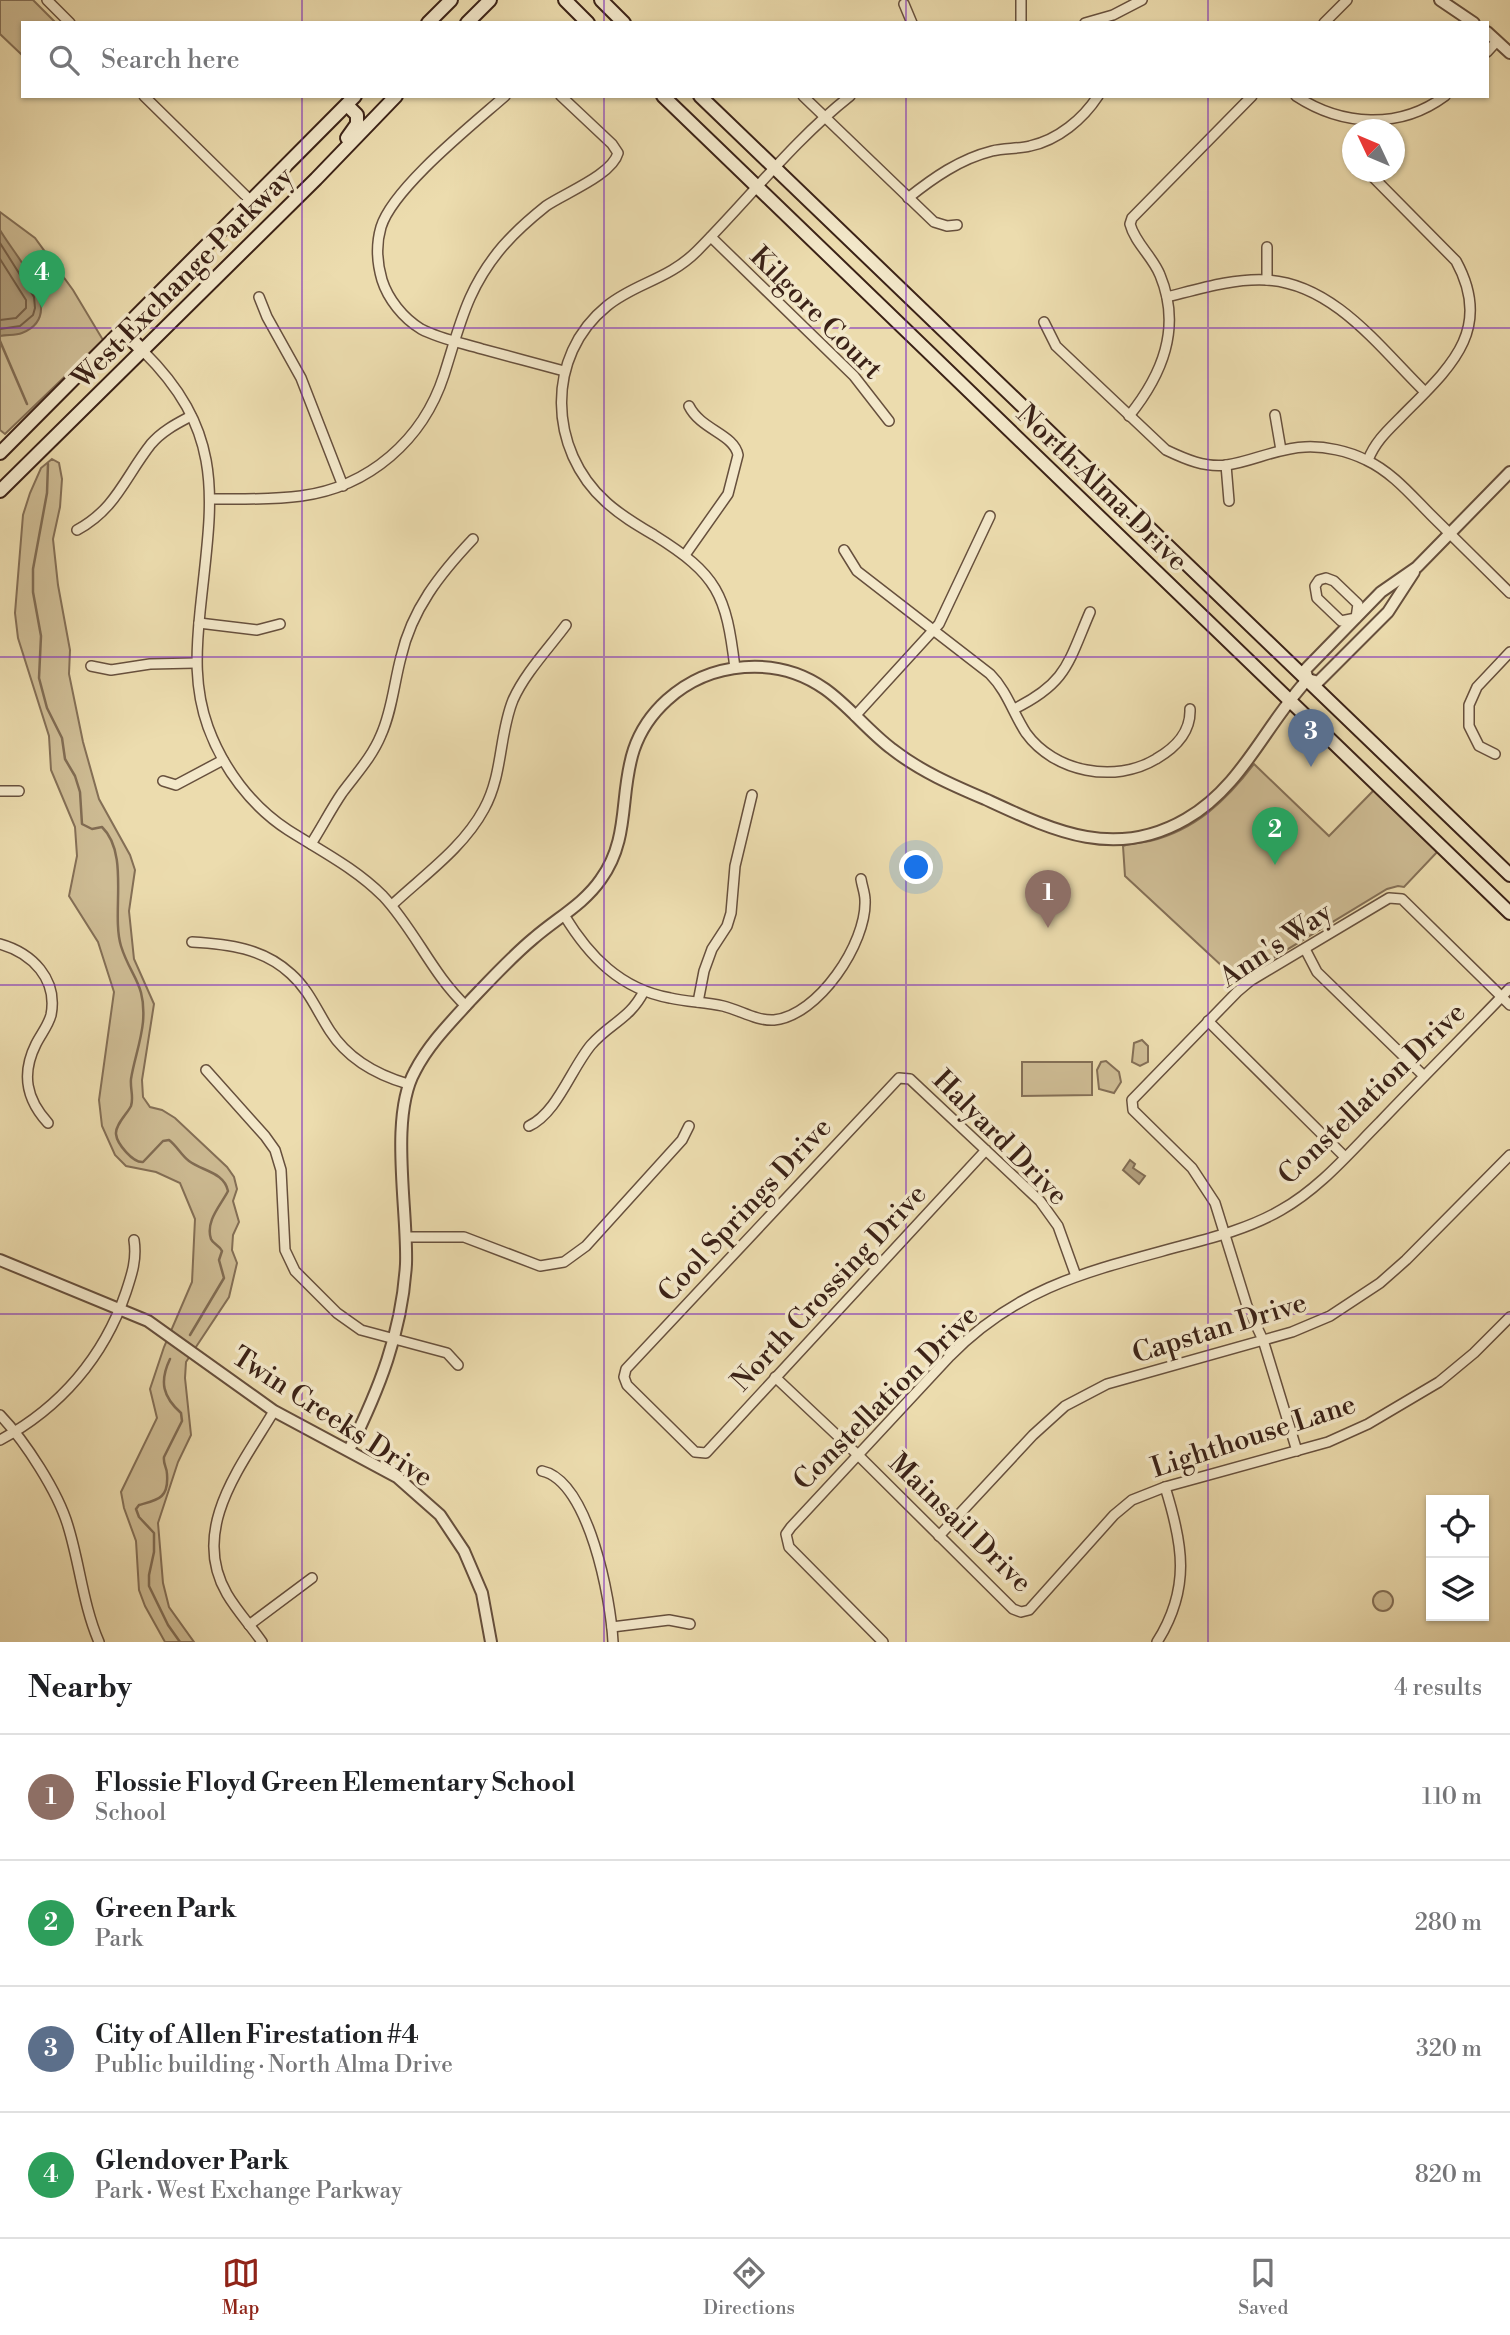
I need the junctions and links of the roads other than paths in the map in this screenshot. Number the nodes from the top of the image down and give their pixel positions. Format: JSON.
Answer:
{"nodes":[{"id":1,"x":47,"y":0,"type":"edge"},
{"id":2,"x":451,"y":0,"type":"edge"},
{"id":3,"x":490,"y":0,"type":"edge"},
{"id":4,"x":565,"y":0,"type":"edge"},
{"id":5,"x":601,"y":0,"type":"edge"},
{"id":6,"x":1021,"y":0,"type":"edge"},
{"id":7,"x":1142,"y":0,"type":"edge"},
{"id":8,"x":1346,"y":0,"type":"edge"},
{"id":9,"x":1440,"y":0,"type":"edge"},
{"id":10,"x":904,"y":4,"type":"dead end"},
{"id":11,"x":1114,"y":19,"type":"edge"},
{"id":12,"x":68,"y":21,"type":"edge"},
{"id":13,"x":430,"y":21,"type":"edge"},
{"id":14,"x":469,"y":21,"type":"edge"},
{"id":15,"x":586,"y":21,"type":"edge"},
{"id":16,"x":622,"y":21,"type":"edge"},
{"id":17,"x":911,"y":21,"type":"edge"},
{"id":18,"x":1021,"y":21,"type":"edge"},
{"id":19,"x":1326,"y":21,"type":"edge"},
{"id":20,"x":1471,"y":21,"type":"edge"},
{"id":21,"x":1489,"y":34,"type":"edge"},
{"id":22,"x":1497,"y":41,"type":"junction"},
{"id":23,"x":1489,"y":50,"type":"edge"},
{"id":24,"x":1510,"y":53,"type":"edge"},
{"id":25,"x":146,"y":98,"type":"edge"},
{"id":26,"x":394,"y":98,"type":"edge"},
{"id":27,"x":503,"y":98,"type":"edge"},
{"id":28,"x":563,"y":98,"type":"edge"},
{"id":29,"x":665,"y":98,"type":"edge"},
{"id":30,"x":702,"y":98,"type":"edge"},
{"id":31,"x":805,"y":98,"type":"edge"},
{"id":32,"x":848,"y":98,"type":"edge"},
{"id":33,"x":1096,"y":98,"type":"edge"},
{"id":34,"x":1250,"y":98,"type":"edge"},
{"id":35,"x":1299,"y":98,"type":"edge"},
{"id":36,"x":1442,"y":98,"type":"edge"},
{"id":37,"x":351,"y":101,"type":"edge"},
{"id":38,"x":824,"y":118,"type":"junction"},
{"id":39,"x":1390,"y":119,"type":"edge"},
{"id":40,"x":1342,"y":120,"type":"edge"},
{"id":41,"x":775,"y":169,"type":"junction"},
{"id":42,"x":1378,"y":182,"type":"edge"},
{"id":43,"x":757,"y":187,"type":"junction"},
{"id":44,"x":300,"y":195,"type":"junction"},
{"id":45,"x":908,"y":198,"type":"junction"},
{"id":46,"x":251,"y":201,"type":"junction"},
{"id":47,"x":957,"y":225,"type":"dead end"},
{"id":48,"x":710,"y":237,"type":"junction"},
{"id":49,"x":1267,"y":247,"type":"dead end"},
{"id":50,"x":1267,"y":280,"type":"junction"},
{"id":51,"x":259,"y":297,"type":"dead end"},
{"id":52,"x":1167,"y":297,"type":"junction"},
{"id":53,"x":1044,"y":321,"type":"dead end"},
{"id":54,"x":122,"y":330,"type":"junction"},
{"id":55,"x":453,"y":341,"type":"junction"},
{"id":56,"x":143,"y":351,"type":"junction"},
{"id":57,"x":564,"y":371,"type":"junction"},
{"id":58,"x":1425,"y":392,"type":"junction"},
{"id":59,"x":689,"y":406,"type":"dead end"},
{"id":60,"x":1275,"y":415,"type":"dead end"},
{"id":61,"x":191,"y":416,"type":"junction"},
{"id":62,"x":1129,"y":416,"type":"junction"},
{"id":63,"x":889,"y":421,"type":"dead end"},
{"id":64,"x":1,"y":449,"type":"edge"},
{"id":65,"x":1281,"y":450,"type":"junction"},
{"id":66,"x":1368,"y":460,"type":"junction"},
{"id":67,"x":1226,"y":465,"type":"junction"},
{"id":68,"x":1510,"y":472,"type":"edge"},
{"id":69,"x":343,"y":486,"type":"junction"},
{"id":70,"x":0,"y":491,"type":"edge"},
{"id":71,"x":211,"y":499,"type":"junction"},
{"id":72,"x":1229,"y":501,"type":"dead end"},
{"id":73,"x":990,"y":516,"type":"dead end"},
{"id":74,"x":77,"y":530,"type":"dead end"},
{"id":75,"x":1450,"y":533,"type":"junction"},
{"id":76,"x":473,"y":539,"type":"dead end"},
{"id":77,"x":844,"y":550,"type":"dead end"},
{"id":78,"x":685,"y":555,"type":"junction"},
{"id":79,"x":1417,"y":567,"type":"junction"},
{"id":80,"x":1510,"y":593,"type":"edge"},
{"id":81,"x":1090,"y":612,"type":"dead end"},
{"id":82,"x":1356,"y":618,"type":"junction"},
{"id":83,"x":199,"y":623,"type":"junction"},
{"id":84,"x":280,"y":624,"type":"dead end"},
{"id":85,"x":566,"y":625,"type":"dead end"},
{"id":86,"x":934,"y":630,"type":"junction"},
{"id":87,"x":1370,"y":631,"type":"junction"},
{"id":88,"x":1510,"y":652,"type":"edge"},
{"id":89,"x":195,"y":663,"type":"junction"},
{"id":90,"x":91,"y":666,"type":"dead end"},
{"id":91,"x":735,"y":668,"type":"junction"},
{"id":92,"x":1308,"y":679,"type":"junction"},
{"id":93,"x":1288,"y":700,"type":"junction"},
{"id":94,"x":1014,"y":709,"type":"junction"},
{"id":95,"x":1190,"y":709,"type":"dead end"},
{"id":96,"x":855,"y":716,"type":"junction"},
{"id":97,"x":1495,"y":754,"type":"dead end"},
{"id":98,"x":223,"y":760,"type":"junction"},
{"id":99,"x":163,"y":782,"type":"dead end"},
{"id":100,"x":0,"y":791,"type":"edge"},
{"id":101,"x":19,"y":791,"type":"dead end"},
{"id":102,"x":752,"y":795,"type":"dead end"},
{"id":103,"x":311,"y":844,"type":"junction"},
{"id":104,"x":1510,"y":876,"type":"edge"},
{"id":105,"x":861,"y":879,"type":"dead end"},
{"id":106,"x":392,"y":905,"type":"junction"},
{"id":107,"x":1510,"y":913,"type":"edge"},
{"id":108,"x":564,"y":915,"type":"junction"},
{"id":109,"x":192,"y":942,"type":"dead end"},
{"id":110,"x":0,"y":944,"type":"edge"},
{"id":111,"x":1305,"y":949,"type":"junction"},
{"id":112,"x":1510,"y":988,"type":"edge"},
{"id":113,"x":644,"y":991,"type":"junction"},
{"id":114,"x":1502,"y":997,"type":"junction"},
{"id":115,"x":698,"y":1002,"type":"junction"},
{"id":116,"x":1510,"y":1005,"type":"edge"},
{"id":117,"x":466,"y":1006,"type":"junction"},
{"id":118,"x":1208,"y":1021,"type":"junction"},
{"id":119,"x":206,"y":1070,"type":"dead end"},
{"id":120,"x":1424,"y":1076,"type":"junction"},
{"id":121,"x":903,"y":1077,"type":"joint"},
{"id":122,"x":408,"y":1084,"type":"junction"},
{"id":123,"x":48,"y":1123,"type":"dead end"},
{"id":124,"x":528,"y":1126,"type":"dead end"},
{"id":125,"x":689,"y":1126,"type":"dead end"},
{"id":126,"x":986,"y":1150,"type":"junction"},
{"id":127,"x":1510,"y":1155,"type":"edge"},
{"id":128,"x":1345,"y":1157,"type":"junction"},
{"id":129,"x":1226,"y":1234,"type":"junction"},
{"id":130,"x":406,"y":1237,"type":"junction"},
{"id":131,"x":134,"y":1240,"type":"dead end"},
{"id":132,"x":0,"y":1260,"type":"edge"},
{"id":133,"x":1076,"y":1276,"type":"junction"},
{"id":134,"x":120,"y":1308,"type":"junction"},
{"id":135,"x":1510,"y":1317,"type":"edge"},
{"id":136,"x":395,"y":1340,"type":"junction"},
{"id":137,"x":1263,"y":1340,"type":"junction"},
{"id":138,"x":458,"y":1365,"type":"dead end"},
{"id":139,"x":775,"y":1377,"type":"junction"},
{"id":140,"x":274,"y":1411,"type":"junction"},
{"id":141,"x":0,"y":1415,"type":"edge"},
{"id":142,"x":15,"y":1432,"type":"junction"},
{"id":143,"x":0,"y":1440,"type":"edge"},
{"id":144,"x":349,"y":1450,"type":"junction"},
{"id":145,"x":1297,"y":1451,"type":"junction"},
{"id":146,"x":702,"y":1454,"type":"joint"},
{"id":147,"x":858,"y":1455,"type":"junction"},
{"id":148,"x":541,"y":1471,"type":"dead end"},
{"id":149,"x":1165,"y":1487,"type":"junction"},
{"id":150,"x":939,"y":1536,"type":"junction"},
{"id":151,"x":312,"y":1578,"type":"dead end"},
{"id":152,"x":1025,"y":1612,"type":"joint"},
{"id":153,"x":690,"y":1624,"type":"dead end"},
{"id":154,"x":249,"y":1625,"type":"junction"},
{"id":155,"x":612,"y":1626,"type":"junction"},
{"id":156,"x":96,"y":1641,"type":"edge"},
{"id":157,"x":262,"y":1642,"type":"edge"},
{"id":158,"x":491,"y":1642,"type":"edge"},
{"id":159,"x":613,"y":1642,"type":"edge"},
{"id":160,"x":883,"y":1642,"type":"edge"},
{"id":161,"x":1157,"y":1642,"type":"edge"}],
"edges":[{"from":1,"to":12,"type":"street"},
{"from":2,"to":13,"type":"main road"},
{"from":3,"to":14,"type":"main road"},
{"from":4,"to":15,"type":"main road"},
{"from":5,"to":16,"type":"main road"},
{"from":6,"to":18,"type":"street"},
{"from":7,"to":11,"type":"street"},
{"from":8,"to":19,"type":"street"},
{"from":9,"to":20,"type":"street"},
{"from":10,"to":17,"type":"street"},
{"from":21,"to":22,"type":"street"},
{"from":22,"to":23,"type":"street"},
{"from":22,"to":24,"type":"street"},
{"from":25,"to":46,"type":"street"},
{"from":26,"to":44,"type":"main road","name":"West Exchange Parkway"},
{"from":27,"to":55,"type":"street"},
{"from":28,"to":55,"type":"street"},
{"from":29,"to":43,"type":"main road","name":"North Alma Drive"},
{"from":30,"to":41,"type":"main road","name":"North Alma Drive"},
{"from":31,"to":38,"type":"street"},
{"from":32,"to":38,"type":"street"},
{"from":33,"to":45,"type":"street"},
{"from":34,"to":52,"type":"street"},
{"from":35,"to":40,"type":"street"},
{"from":36,"to":39,"type":"street"},
{"from":37,"to":44,"type":"main road"},
{"from":37,"to":46,"type":"main road","name":"West Exchange Parkway"},
{"from":38,"to":41,"type":"street"},
{"from":38,"to":45,"type":"street"},
{"from":41,"to":43,"type":"street"},
{"from":41,"to":92,"type":"main road","name":"North Alma Drive"},
{"from":42,"to":58,"type":"street"},
{"from":43,"to":48,"type":"street"},
{"from":43,"to":93,"type":"main road","name":"North Alma Drive"},
{"from":44,"to":56,"type":"main road","name":"West Exchange Parkway"},
{"from":45,"to":47,"type":"street"},
{"from":46,"to":54,"type":"main road","name":"West Exchange Parkway"},
{"from":48,"to":57,"type":"street"},
{"from":48,"to":63,"type":"street","name":"Kilgore Court"},
{"from":49,"to":50,"type":"street"},
{"from":50,"to":52,"type":"street"},
{"from":50,"to":58,"type":"street"},
{"from":51,"to":69,"type":"street"},
{"from":52,"to":62,"type":"street"},
{"from":53,"to":62,"type":"street"},
{"from":54,"to":56,"type":"main road"},
{"from":54,"to":64,"type":"main road","name":"West Exchange Parkway"},
{"from":55,"to":57,"type":"street"},
{"from":55,"to":69,"type":"street"},
{"from":56,"to":61,"type":"street"},
{"from":56,"to":70,"type":"main road","name":"West Exchange Parkway"},
{"from":57,"to":78,"type":"street"},
{"from":58,"to":66,"type":"street"},
{"from":59,"to":78,"type":"street"},
{"from":60,"to":65,"type":"street"},
{"from":61,"to":71,"type":"street"},
{"from":61,"to":74,"type":"street"},
{"from":62,"to":67,"type":"street"},
{"from":65,"to":66,"type":"street"},
{"from":65,"to":67,"type":"street"},
{"from":66,"to":75,"type":"street"},
{"from":67,"to":72,"type":"street"},
{"from":68,"to":75,"type":"street"},
{"from":69,"to":71,"type":"street"},
{"from":71,"to":83,"type":"street"},
{"from":73,"to":86,"type":"street"},
{"from":75,"to":79,"type":"street"},
{"from":75,"to":80,"type":"street"},
{"from":76,"to":103,"type":"street"},
{"from":77,"to":86,"type":"street"},
{"from":78,"to":91,"type":"street"},
{"from":79,"to":82,"type":"street"},
{"from":79,"to":87,"type":"street"},
{"from":81,"to":94,"type":"street"},
{"from":82,"to":82,"type":"street"},
{"from":82,"to":87,"type":"street"},
{"from":82,"to":92,"type":"street"},
{"from":83,"to":84,"type":"street"},
{"from":83,"to":89,"type":"street"},
{"from":85,"to":106,"type":"street"},
{"from":86,"to":94,"type":"street"},
{"from":86,"to":96,"type":"street"},
{"from":87,"to":92,"type":"street"},
{"from":88,"to":97,"type":"street"},
{"from":89,"to":90,"type":"street"},
{"from":89,"to":98,"type":"street"},
{"from":91,"to":96,"type":"street"},
{"from":91,"to":108,"type":"street"},
{"from":92,"to":93,"type":"street"},
{"from":92,"to":104,"type":"main road","name":"North Alma Drive"},
{"from":93,"to":96,"type":"street"},
{"from":93,"to":107,"type":"main road","name":"North Alma Drive"},
{"from":94,"to":95,"type":"street"},
{"from":98,"to":99,"type":"street"},
{"from":98,"to":103,"type":"street"},
{"from":100,"to":101,"type":"street"},
{"from":102,"to":115,"type":"street"},
{"from":103,"to":106,"type":"street"},
{"from":105,"to":115,"type":"street"},
{"from":106,"to":117,"type":"street"},
{"from":108,"to":113,"type":"street"},
{"from":108,"to":117,"type":"street"},
{"from":109,"to":122,"type":"street"},
{"from":110,"to":123,"type":"street"},
{"from":111,"to":114,"type":"street","name":"Ann's Way"},
{"from":111,"to":118,"type":"street","name":"Ann's Way"},
{"from":111,"to":120,"type":"street"},
{"from":112,"to":114,"type":"street","name":"Constellation Drive"},
{"from":113,"to":115,"type":"street"},
{"from":113,"to":124,"type":"street"},
{"from":114,"to":116,"type":"street"},
{"from":114,"to":120,"type":"street","name":"Constellation Drive"},
{"from":117,"to":122,"type":"street"},
{"from":118,"to":128,"type":"street"},
{"from":118,"to":129,"type":"street","name":"Ann's Way"},
{"from":119,"to":136,"type":"street"},
{"from":120,"to":128,"type":"street","name":"Constellation Drive"},
{"from":121,"to":126,"type":"street","name":"Halyard Drive"},
{"from":121,"to":146,"type":"street","name":"Cool Springs Drive"},
{"from":122,"to":130,"type":"street"},
{"from":125,"to":130,"type":"street"},
{"from":126,"to":133,"type":"street","name":"Halyard Drive"},
{"from":126,"to":139,"type":"street","name":"North Crossing Drive"},
{"from":127,"to":137,"type":"street","name":"Capstan Drive"},
{"from":128,"to":129,"type":"street","name":"Constellation Drive"},
{"from":129,"to":133,"type":"street","name":"Constellation Drive"},
{"from":129,"to":137,"type":"street"},
{"from":130,"to":136,"type":"street"},
{"from":131,"to":134,"type":"street"},
{"from":132,"to":134,"type":"street","name":"Twin Creeks Drive"},
{"from":133,"to":147,"type":"street","name":"Constellation Drive"},
{"from":134,"to":140,"type":"street","name":"Twin Creeks Drive"},
{"from":134,"to":142,"type":"street"},
{"from":135,"to":145,"type":"street","name":"Lighthouse Lane"},
{"from":136,"to":138,"type":"street"},
{"from":136,"to":144,"type":"street"},
{"from":137,"to":145,"type":"street"},
{"from":137,"to":150,"type":"street","name":"Capstan Drive"},
{"from":139,"to":146,"type":"street","name":"North Crossing Drive"},
{"from":139,"to":147,"type":"street","name":"Mainsail Drive"},
{"from":140,"to":144,"type":"street","name":"Twin Creeks Drive"},
{"from":140,"to":154,"type":"street"},
{"from":141,"to":142,"type":"street"},
{"from":142,"to":143,"type":"street"},
{"from":142,"to":156,"type":"street"},
{"from":144,"to":158,"type":"street","name":"Twin Creeks Drive"},
{"from":145,"to":149,"type":"street","name":"Lighthouse Lane"},
{"from":147,"to":150,"type":"street","name":"Mainsail Drive"},
{"from":147,"to":160,"type":"street","name":"Constellation Drive"},
{"from":148,"to":155,"type":"street"},
{"from":149,"to":152,"type":"street","name":"Lighthouse Lane"},
{"from":149,"to":161,"type":"street"},
{"from":150,"to":152,"type":"street","name":"Mainsail Drive"},
{"from":151,"to":154,"type":"street"},
{"from":153,"to":155,"type":"street"},
{"from":154,"to":157,"type":"street"},
{"from":155,"to":159,"type":"street"}]}
